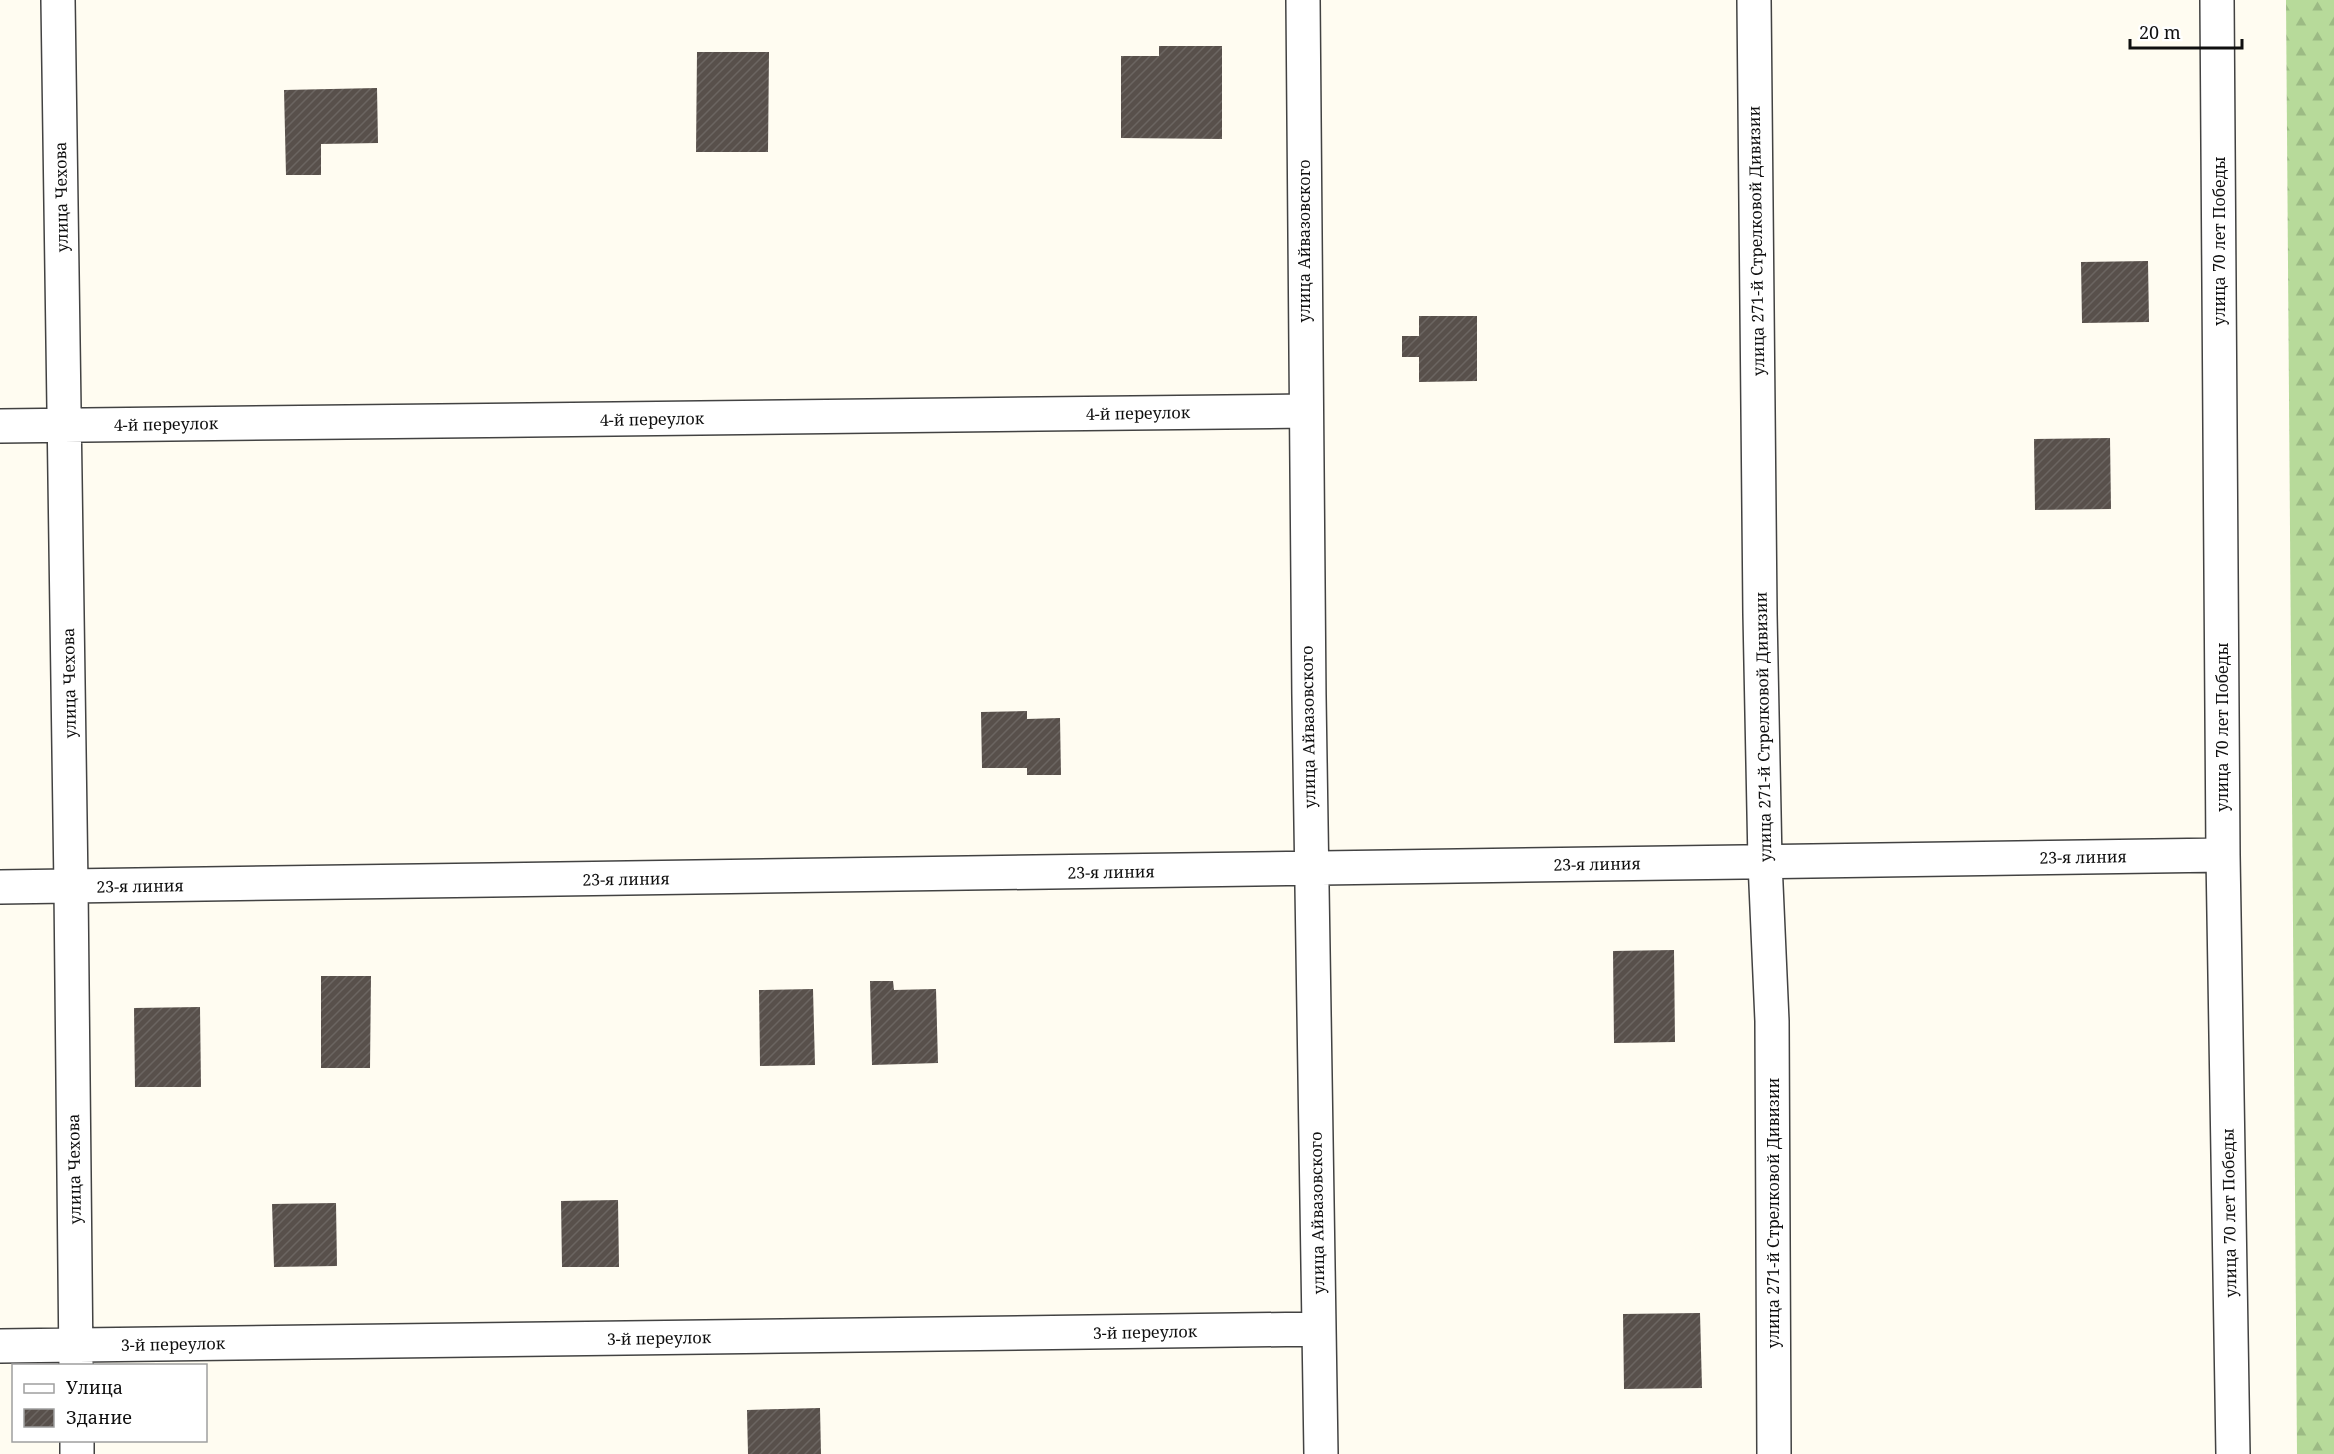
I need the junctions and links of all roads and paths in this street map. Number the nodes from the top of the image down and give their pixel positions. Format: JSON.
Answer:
{"nodes":[{"id":1,"x":58,"y":0,"type":"edge"},
{"id":2,"x":1303,"y":0,"type":"edge"},
{"id":3,"x":1754,"y":0,"type":"edge"},
{"id":4,"x":2217,"y":0,"type":"edge"},
{"id":5,"x":1305,"y":411,"type":"junction"},
{"id":6,"x":65,"y":425,"type":"junction"},
{"id":7,"x":0,"y":426,"type":"edge"},
{"id":8,"x":2223,"y":855,"type":"junction"},
{"id":9,"x":1765,"y":862,"type":"junction"},
{"id":10,"x":1310,"y":869,"type":"junction"},
{"id":11,"x":0,"y":887,"type":"edge"},
{"id":12,"x":71,"y":887,"type":"junction"},
{"id":13,"x":1319,"y":1329,"type":"junction"},
{"id":14,"x":0,"y":1346,"type":"edge"},
{"id":15,"x":76,"y":1355,"type":"edge"},
{"id":16,"x":1321,"y":1454,"type":"edge"},
{"id":17,"x":1774,"y":1454,"type":"edge"},
{"id":18,"x":2233,"y":1454,"type":"edge"}],
"edges":[{"from":1,"to":6,"type":"street","name":"улица Чехова"},
{"from":2,"to":5,"type":"street","name":"улица Айвазовского"},
{"from":3,"to":9,"type":"street","name":"улица 271-й Стрелковой Дивизии"},
{"from":4,"to":8,"type":"street","name":"улица 70 лет Победы"},
{"from":5,"to":6,"type":"street","name":"4-й переулок"},
{"from":5,"to":10,"type":"street","name":"улица Айвазовского"},
{"from":6,"to":7,"type":"street","name":"4-й переулок"},
{"from":6,"to":12,"type":"street","name":"улица Чехова"},
{"from":8,"to":9,"type":"street","name":"23-я линия"},
{"from":8,"to":18,"type":"street","name":"улица 70 лет Победы"},
{"from":9,"to":10,"type":"street","name":"23-я линия"},
{"from":9,"to":17,"type":"street","name":"улица 271-й Стрелковой Дивизии"},
{"from":10,"to":12,"type":"street","name":"23-я линия"},
{"from":10,"to":13,"type":"street","name":"улица Айвазовского"},
{"from":11,"to":12,"type":"street","name":"23-я линия"},
{"from":12,"to":15,"type":"street","name":"улица Чехова"},
{"from":13,"to":15,"type":"street","name":"3-й переулок"},
{"from":13,"to":16,"type":"street","name":"улица Айвазовского"},
{"from":14,"to":15,"type":"street","name":"3-й переулок"}]}
